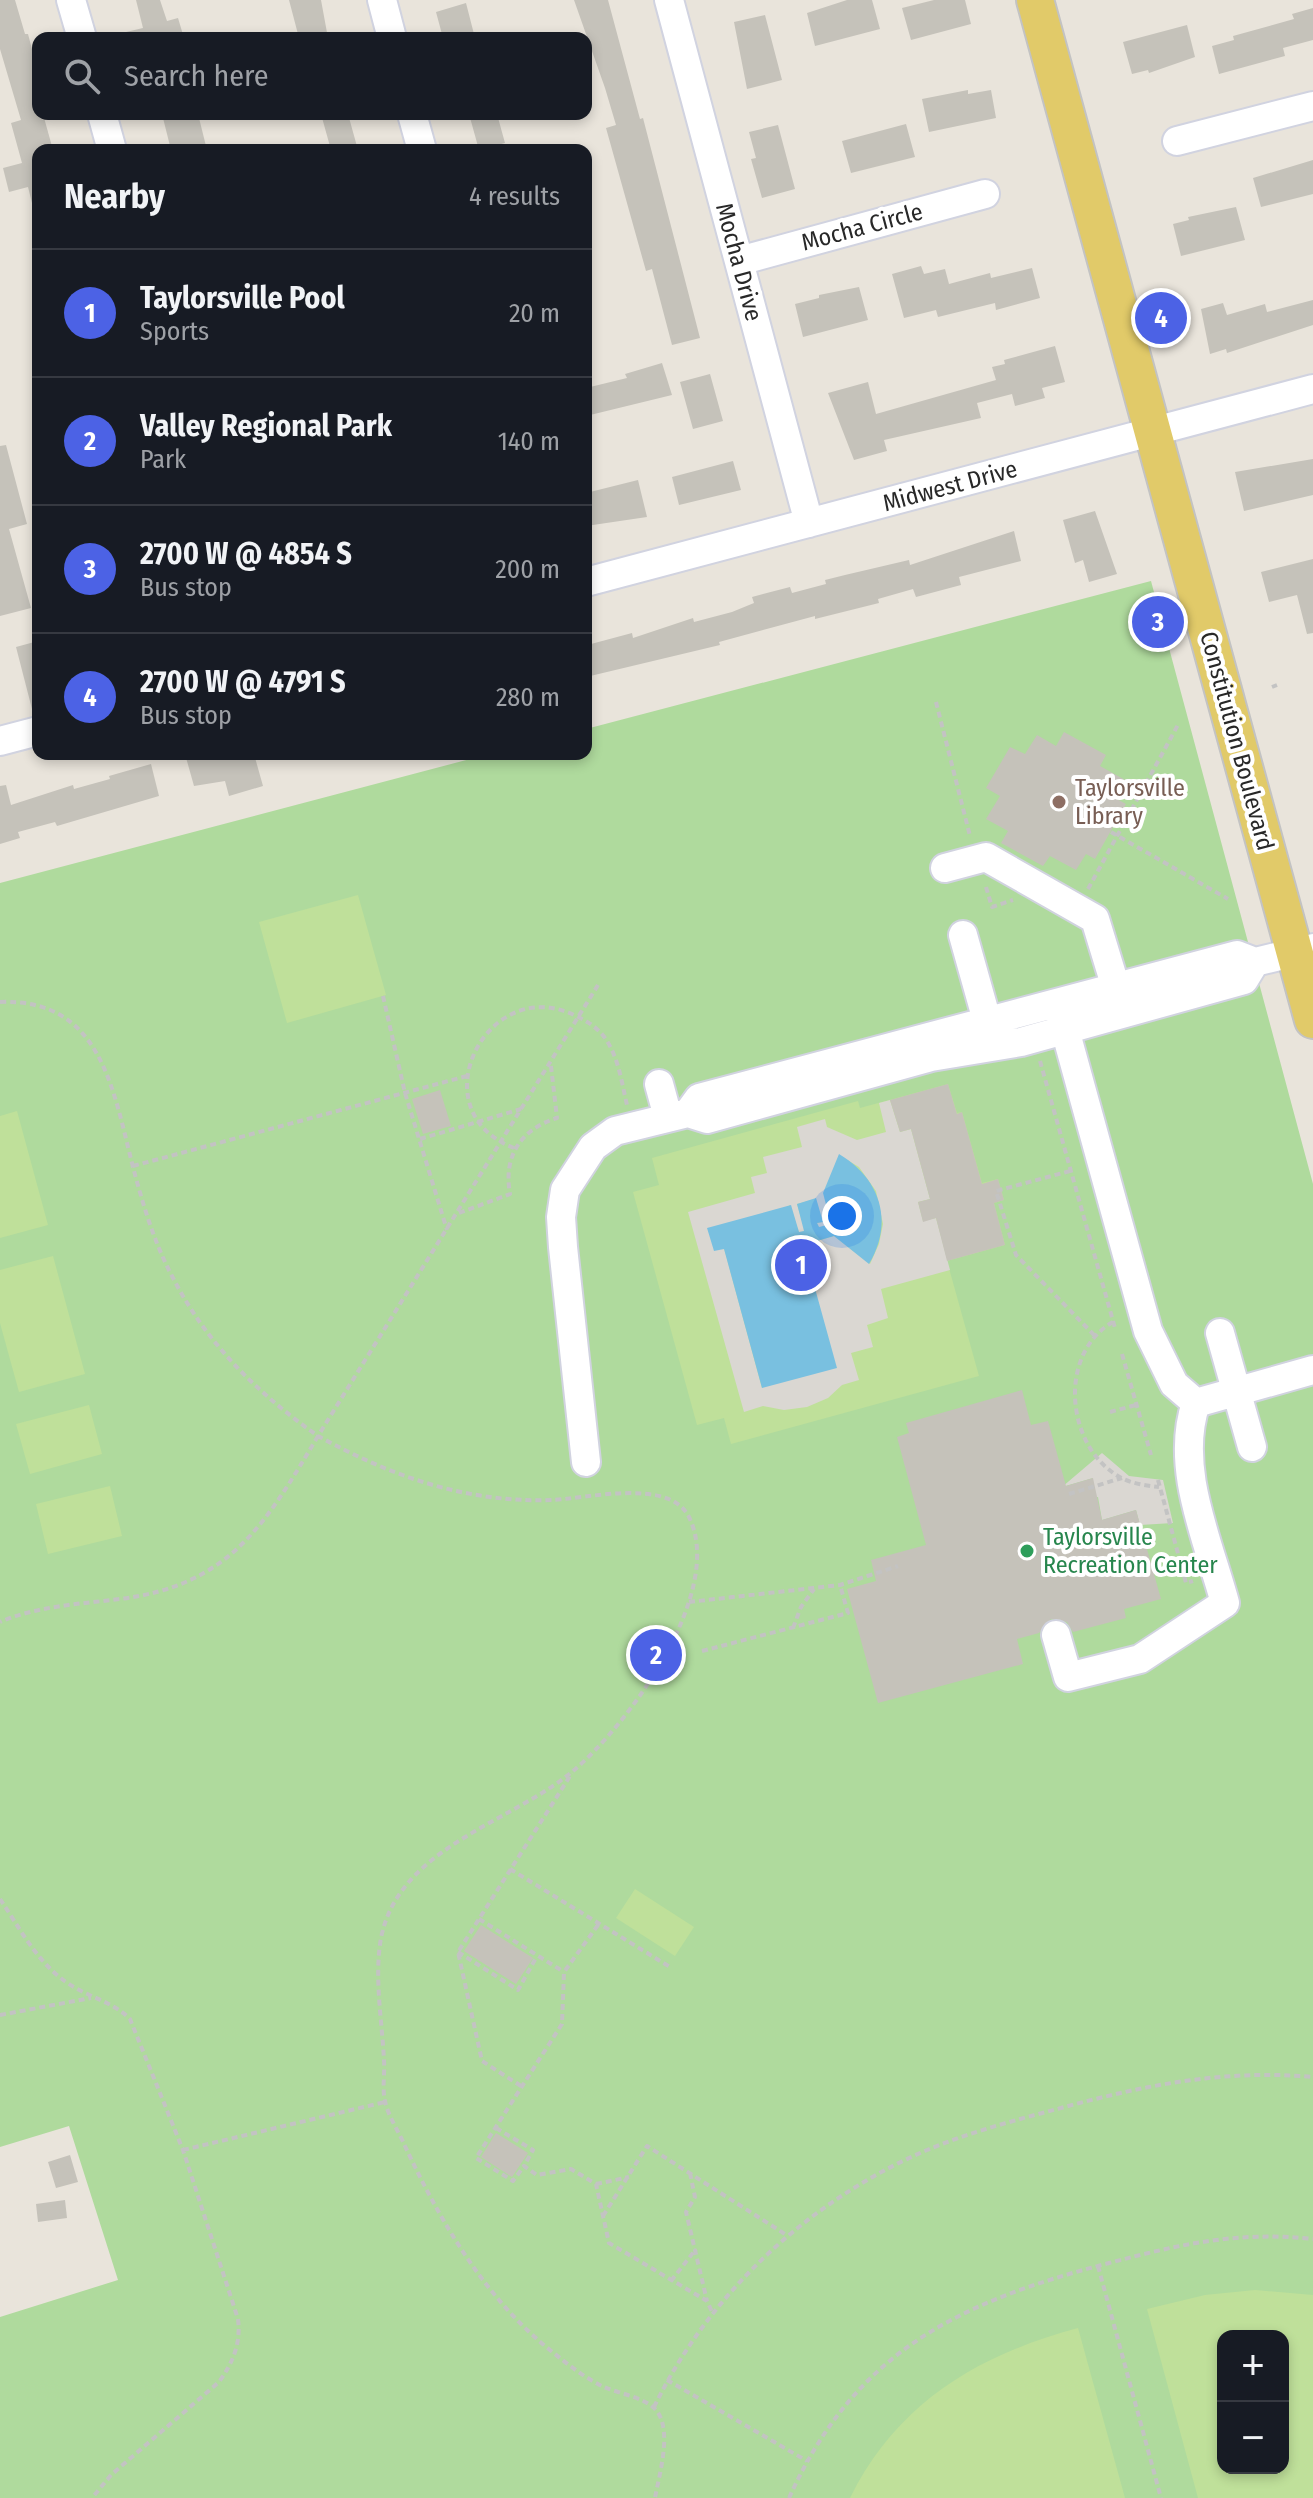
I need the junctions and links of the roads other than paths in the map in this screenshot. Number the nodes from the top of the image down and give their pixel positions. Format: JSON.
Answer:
{"nodes":[{"id":1,"x":71,"y":0,"type":"edge"},
{"id":2,"x":382,"y":0,"type":"edge"},
{"id":3,"x":669,"y":0,"type":"edge"},
{"id":4,"x":1035,"y":0,"type":"edge"},
{"id":5,"x":80,"y":32,"type":"edge"},
{"id":6,"x":390,"y":32,"type":"edge"},
{"id":7,"x":1313,"y":106,"type":"edge"},
{"id":8,"x":104,"y":120,"type":"edge"},
{"id":9,"x":414,"y":120,"type":"edge"},
{"id":10,"x":1177,"y":141,"type":"dead end"},
{"id":11,"x":110,"y":144,"type":"edge"},
{"id":12,"x":420,"y":144,"type":"edge"},
{"id":13,"x":985,"y":194,"type":"dead end"},
{"id":14,"x":739,"y":261,"type":"junction"},
{"id":15,"x":1313,"y":389,"type":"edge"},
{"id":16,"x":1153,"y":433,"type":"junction"},
{"id":17,"x":809,"y":523,"type":"junction"},
{"id":18,"x":592,"y":580,"type":"edge"},
{"id":19,"x":32,"y":733,"type":"edge"},
{"id":20,"x":0,"y":741,"type":"edge"},
{"id":21,"x":945,"y":868,"type":"dead end"},
{"id":22,"x":963,"y":935,"type":"dead end"},
{"id":23,"x":1304,"y":950,"type":"edge"},
{"id":24,"x":1255,"y":962,"type":"junction"},
{"id":25,"x":1116,"y":988,"type":"junction"},
{"id":26,"x":1061,"y":1017,"type":"junction"},
{"id":27,"x":1313,"y":1020,"type":"edge"},
{"id":28,"x":991,"y":1036,"type":"junction"},
{"id":29,"x":659,"y":1084,"type":"dead end"},
{"id":30,"x":678,"y":1115,"type":"junction"},
{"id":31,"x":1220,"y":1333,"type":"dead end"},
{"id":32,"x":1313,"y":1370,"type":"edge"},
{"id":33,"x":1236,"y":1392,"type":"junction"},
{"id":34,"x":1196,"y":1403,"type":"junction"},
{"id":35,"x":1252,"y":1447,"type":"dead end"},
{"id":36,"x":586,"y":1462,"type":"dead end"},
{"id":37,"x":1056,"y":1635,"type":"dead end"}],
"edges":[{"from":1,"to":5,"type":"street"},
{"from":2,"to":6,"type":"street"},
{"from":3,"to":14,"type":"street","name":"Mocha Drive"},
{"from":4,"to":16,"type":"main road","name":"Constitution Boulevard"},
{"from":7,"to":10,"type":"street"},
{"from":8,"to":11,"type":"street"},
{"from":9,"to":12,"type":"street"},
{"from":13,"to":14,"type":"street","name":"Mocha Circle"},
{"from":14,"to":17,"type":"street","name":"Mocha Drive"},
{"from":15,"to":16,"type":"street","name":"Midwest Drive"},
{"from":16,"to":17,"type":"street","name":"Midwest Drive"},
{"from":16,"to":23,"type":"main road","name":"Constitution Boulevard"},
{"from":17,"to":18,"type":"street","name":"Midwest Drive"},
{"from":19,"to":20,"type":"street"},
{"from":21,"to":25,"type":"street"},
{"from":22,"to":28,"type":"street"},
{"from":23,"to":24,"type":"street"},
{"from":23,"to":27,"type":"main road","name":"Constitution Boulevard"},
{"from":24,"to":25,"type":"street"},
{"from":24,"to":26,"type":"street"},
{"from":25,"to":26,"type":"street"},
{"from":26,"to":28,"type":"street"},
{"from":26,"to":34,"type":"street"},
{"from":28,"to":30,"type":"street"},
{"from":29,"to":30,"type":"street"},
{"from":30,"to":36,"type":"street"},
{"from":31,"to":33,"type":"street"},
{"from":32,"to":33,"type":"street"},
{"from":33,"to":34,"type":"street"},
{"from":33,"to":35,"type":"street"},
{"from":34,"to":37,"type":"street"}]}
